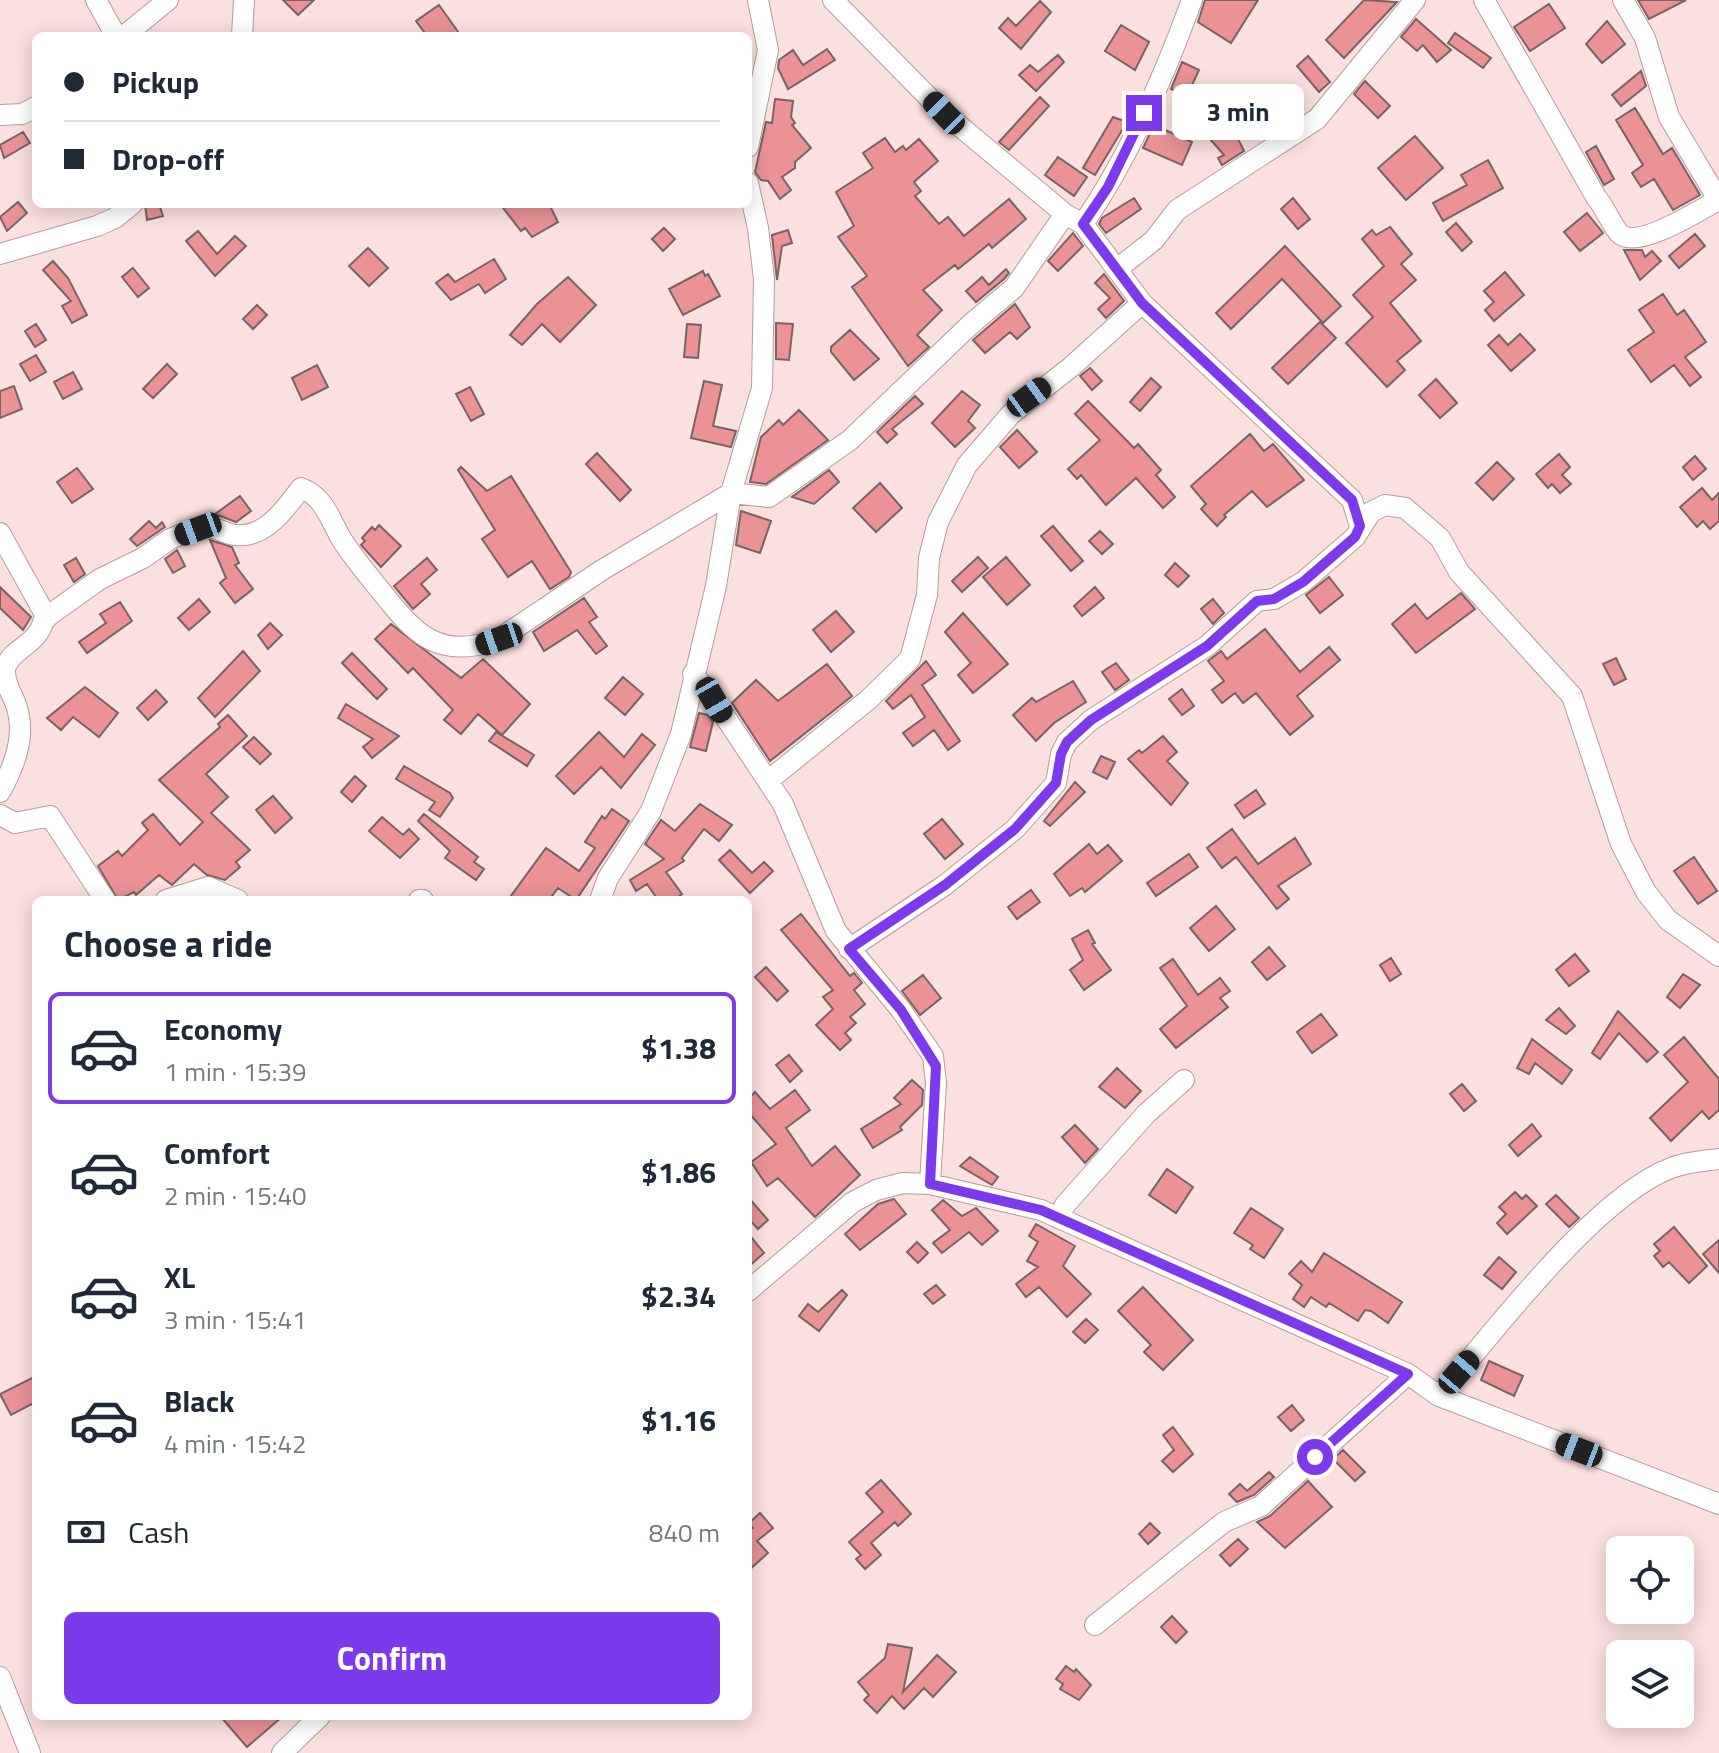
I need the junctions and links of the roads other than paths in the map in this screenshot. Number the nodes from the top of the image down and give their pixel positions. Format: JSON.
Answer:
{"nodes":[{"id":1,"x":96,"y":0,"type":"edge"},
{"id":2,"x":168,"y":0,"type":"edge"},
{"id":3,"x":244,"y":0,"type":"edge"},
{"id":4,"x":758,"y":0,"type":"edge"},
{"id":5,"x":833,"y":0,"type":"edge"},
{"id":6,"x":1192,"y":0,"type":"edge"},
{"id":7,"x":1415,"y":0,"type":"edge"},
{"id":8,"x":1484,"y":0,"type":"edge"},
{"id":9,"x":1623,"y":0,"type":"edge"},
{"id":10,"x":114,"y":32,"type":"edge"},
{"id":11,"x":129,"y":32,"type":"edge"},
{"id":12,"x":242,"y":32,"type":"edge"},
{"id":13,"x":32,"y":109,"type":"edge"},
{"id":14,"x":0,"y":115,"type":"edge"},
{"id":15,"x":752,"y":128,"type":"edge"},
{"id":16,"x":752,"y":201,"type":"edge"},
{"id":17,"x":127,"y":208,"type":"edge"},
{"id":18,"x":1609,"y":211,"type":"junction"},
{"id":19,"x":1074,"y":219,"type":"junction"},
{"id":20,"x":1610,"y":233,"type":"dead end"},
{"id":21,"x":0,"y":254,"type":"edge"},
{"id":22,"x":1117,"y":269,"type":"junction"},
{"id":23,"x":1142,"y":303,"type":"junction"},
{"id":24,"x":731,"y":493,"type":"junction"},
{"id":25,"x":1360,"y":526,"type":"junction"},
{"id":26,"x":0,"y":533,"type":"edge"},
{"id":27,"x":47,"y":618,"type":"junction"},
{"id":28,"x":693,"y":674,"type":"junction"},
{"id":29,"x":769,"y":780,"type":"junction"},
{"id":30,"x":0,"y":792,"type":"edge"},
{"id":31,"x":0,"y":815,"type":"edge"},
{"id":32,"x":102,"y":896,"type":"edge"},
{"id":33,"x":179,"y":896,"type":"edge"},
{"id":34,"x":229,"y":896,"type":"edge"},
{"id":35,"x":601,"y":896,"type":"edge"},
{"id":36,"x":849,"y":949,"type":"junction"},
{"id":37,"x":1719,"y":956,"type":"edge"},
{"id":38,"x":1184,"y":1080,"type":"dead end"},
{"id":39,"x":1719,"y":1159,"type":"edge"},
{"id":40,"x":930,"y":1184,"type":"junction"},
{"id":41,"x":1058,"y":1218,"type":"junction"},
{"id":42,"x":752,"y":1288,"type":"edge"},
{"id":43,"x":1408,"y":1374,"type":"junction"},
{"id":44,"x":1439,"y":1396,"type":"junction"},
{"id":45,"x":1719,"y":1504,"type":"edge"},
{"id":46,"x":1095,"y":1625,"type":"dead end"},
{"id":47,"x":0,"y":1677,"type":"edge"},
{"id":48,"x":316,"y":1720,"type":"edge"},
{"id":49,"x":30,"y":1753,"type":"edge"},
{"id":50,"x":282,"y":1753,"type":"edge"}],
"edges":[{"from":1,"to":10,"type":"street"},
{"from":2,"to":11,"type":"street"},
{"from":3,"to":12,"type":"street"},
{"from":4,"to":15,"type":"street"},
{"from":5,"to":19,"type":"street"},
{"from":6,"to":19,"type":"street"},
{"from":7,"to":22,"type":"street"},
{"from":8,"to":18,"type":"street"},
{"from":9,"to":18,"type":"street"},
{"from":13,"to":14,"type":"street"},
{"from":16,"to":24,"type":"street"},
{"from":17,"to":21,"type":"street"},
{"from":18,"to":20,"type":"street"},
{"from":19,"to":22,"type":"street"},
{"from":19,"to":24,"type":"street"},
{"from":22,"to":23,"type":"street"},
{"from":23,"to":25,"type":"street"},
{"from":23,"to":29,"type":"street"},
{"from":24,"to":27,"type":"street"},
{"from":24,"to":28,"type":"street"},
{"from":25,"to":36,"type":"street"},
{"from":25,"to":37,"type":"street"},
{"from":26,"to":27,"type":"street"},
{"from":27,"to":30,"type":"street"},
{"from":28,"to":29,"type":"street"},
{"from":28,"to":35,"type":"street"},
{"from":29,"to":36,"type":"street"},
{"from":31,"to":32,"type":"street"},
{"from":33,"to":34,"type":"street"},
{"from":36,"to":40,"type":"street"},
{"from":38,"to":41,"type":"street"},
{"from":39,"to":44,"type":"street"},
{"from":40,"to":41,"type":"street"},
{"from":40,"to":42,"type":"street"},
{"from":41,"to":43,"type":"street"},
{"from":43,"to":44,"type":"street"},
{"from":43,"to":46,"type":"street"},
{"from":44,"to":45,"type":"street"},
{"from":47,"to":49,"type":"street"},
{"from":48,"to":50,"type":"street"}]}
